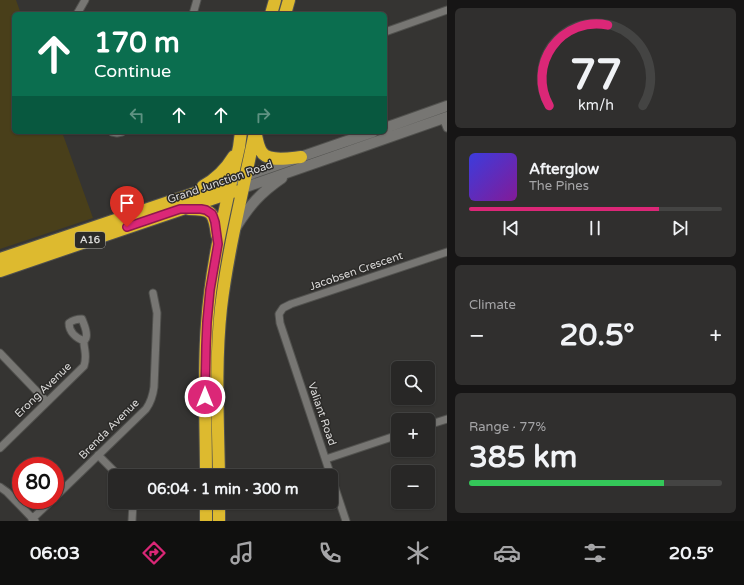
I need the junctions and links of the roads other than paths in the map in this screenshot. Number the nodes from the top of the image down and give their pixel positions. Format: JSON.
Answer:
{"nodes":[{"id":1,"x":85,"y":0,"type":"edge"},
{"id":2,"x":197,"y":0,"type":"edge"},
{"id":3,"x":275,"y":0,"type":"edge"},
{"id":4,"x":447,"y":10,"type":"edge"},
{"id":5,"x":78,"y":12,"type":"edge"},
{"id":6,"x":194,"y":12,"type":"edge"},
{"id":7,"x":272,"y":12,"type":"edge"},
{"id":8,"x":387,"y":31,"type":"edge"},
{"id":9,"x":444,"y":112,"type":"edge"},
{"id":10,"x":387,"y":127,"type":"edge"},
{"id":11,"x":447,"y":128,"type":"edge"},
{"id":12,"x":242,"y":134,"type":"edge"},
{"id":13,"x":256,"y":134,"type":"edge"},
{"id":14,"x":256,"y":134,"type":"edge"},
{"id":15,"x":360,"y":134,"type":"edge"},
{"id":16,"x":364,"y":146,"type":"junction"},
{"id":17,"x":239,"y":147,"type":"junction"},
{"id":18,"x":301,"y":157,"type":"junction"},
{"id":19,"x":292,"y":171,"type":"junction"},
{"id":20,"x":246,"y":176,"type":"junction"},
{"id":21,"x":230,"y":187,"type":"junction"},
{"id":22,"x":243,"y":188,"type":"junction"},
{"id":23,"x":180,"y":204,"type":"junction"},
{"id":24,"x":234,"y":230,"type":"junction"},
{"id":25,"x":86,"y":236,"type":"junction"},
{"id":26,"x":218,"y":244,"type":"junction"},
{"id":27,"x":447,"y":252,"type":"edge"},
{"id":28,"x":0,"y":259,"type":"edge"},
{"id":29,"x":0,"y":271,"type":"edge"},
{"id":30,"x":153,"y":293,"type":"dead end"},
{"id":31,"x":279,"y":318,"type":"joint"},
{"id":32,"x":84,"y":341,"type":"dead end"},
{"id":33,"x":0,"y":353,"type":"edge"},
{"id":34,"x":47,"y":402,"type":"junction"},
{"id":35,"x":447,"y":419,"type":"edge"},
{"id":36,"x":435,"y":423,"type":"edge"},
{"id":37,"x":391,"y":437,"type":"edge"},
{"id":38,"x":0,"y":448,"type":"edge"},
{"id":39,"x":98,"y":455,"type":"junction"},
{"id":40,"x":326,"y":460,"type":"junction"},
{"id":41,"x":112,"y":469,"type":"edge"},
{"id":42,"x":206,"y":469,"type":"edge"},
{"id":43,"x":219,"y":469,"type":"edge"},
{"id":44,"x":0,"y":487,"type":"edge"},
{"id":45,"x":64,"y":488,"type":"edge"},
{"id":46,"x":43,"y":509,"type":"edge"},
{"id":47,"x":133,"y":509,"type":"edge"},
{"id":48,"x":206,"y":509,"type":"edge"},
{"id":49,"x":219,"y":509,"type":"edge"},
{"id":50,"x":33,"y":520,"type":"edge"},
{"id":51,"x":346,"y":520,"type":"edge"},
{"id":52,"x":132,"y":521,"type":"edge"},
{"id":53,"x":206,"y":521,"type":"edge"},
{"id":54,"x":219,"y":521,"type":"edge"}],
"edges":[{"from":1,"to":5,"type":"street"},
{"from":2,"to":6,"type":"street"},
{"from":3,"to":7,"type":"highway"},
{"from":4,"to":8,"type":"street"},
{"from":9,"to":10,"type":"main road"},
{"from":9,"to":11,"type":"street"},
{"from":9,"to":16,"type":"main road","name":"Grand Junction Road","number":"A16"},
{"from":12,"to":17,"type":"highway"},
{"from":13,"to":18,"type":"highway"},
{"from":14,"to":20,"type":"highway"},
{"from":15,"to":16,"type":"main road"},
{"from":15,"to":18,"type":"main road","name":"Grand Junction Road","number":"A16"},
{"from":16,"to":19,"type":"main road","name":"Grand Junction Road","number":"A16"},
{"from":17,"to":21,"type":"highway"},
{"from":17,"to":23,"type":"highway"},
{"from":18,"to":20,"type":"main road","name":"Grand Junction Road","number":"A16"},
{"from":19,"to":22,"type":"main road","name":"Grand Junction Road","number":"A16"},
{"from":19,"to":24,"type":"main road"},
{"from":20,"to":21,"type":"main road","name":"Grand Junction Road","number":"A16"},
{"from":20,"to":22,"type":"highway"},
{"from":21,"to":22,"type":"highway","name":"Grand Junction Road","number":"A16"},
{"from":21,"to":23,"type":"highway","name":"Grand Junction Road","number":"A16"},
{"from":21,"to":26,"type":"highway"},
{"from":22,"to":24,"type":"highway"},
{"from":23,"to":25,"type":"highway","name":"Grand Junction Road","number":"A16"},
{"from":23,"to":26,"type":"highway"},
{"from":24,"to":43,"type":"highway"},
{"from":25,"to":28,"type":"highway","name":"Grand Junction Road","number":"A16"},
{"from":25,"to":29,"type":"highway","name":"Grand Junction Road","number":"A16"},
{"from":26,"to":42,"type":"highway"},
{"from":27,"to":31,"type":"street","name":"Jacobsen Crescent"},
{"from":30,"to":39,"type":"street","name":"Brenda Avenue"},
{"from":31,"to":40,"type":"street","name":"Valiant Road"},
{"from":32,"to":34,"type":"street","name":"Erong Avenue"},
{"from":33,"to":34,"type":"street"},
{"from":34,"to":38,"type":"street","name":"Erong Avenue"},
{"from":35,"to":36,"type":"street"},
{"from":37,"to":40,"type":"street"},
{"from":39,"to":41,"type":"street"},
{"from":39,"to":45,"type":"street","name":"Brenda Avenue"},
{"from":40,"to":51,"type":"street","name":"Valiant Road"},
{"from":44,"to":50,"type":"street"},
{"from":46,"to":50,"type":"street"},
{"from":47,"to":52,"type":"street"},
{"from":48,"to":53,"type":"highway"},
{"from":49,"to":54,"type":"highway"}]}
